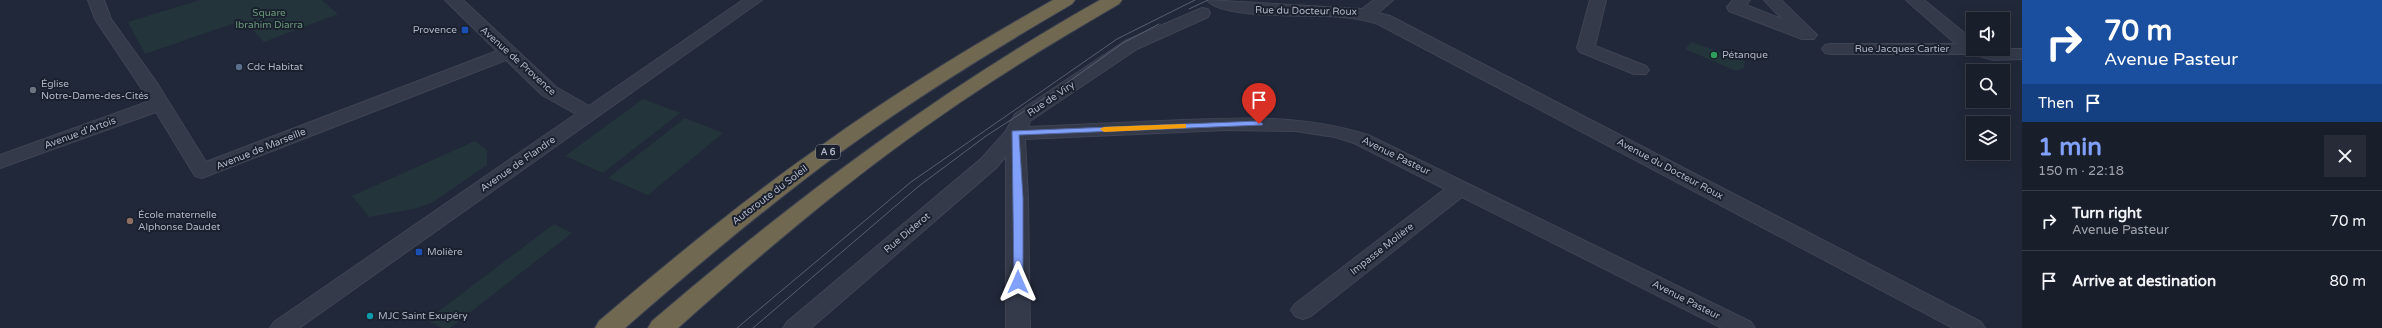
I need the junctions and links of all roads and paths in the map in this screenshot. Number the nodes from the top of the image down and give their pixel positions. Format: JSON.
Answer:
{"nodes":[{"id":1,"x":96,"y":0,"type":"edge"},
{"id":2,"x":453,"y":0,"type":"edge"},
{"id":3,"x":754,"y":0,"type":"edge"},
{"id":4,"x":1066,"y":0,"type":"edge"},
{"id":5,"x":1113,"y":0,"type":"edge"},
{"id":6,"x":1385,"y":0,"type":"edge"},
{"id":7,"x":1598,"y":0,"type":"edge"},
{"id":8,"x":1742,"y":0,"type":"edge"},
{"id":9,"x":1772,"y":0,"type":"edge"},
{"id":10,"x":1914,"y":0,"type":"edge"},
{"id":11,"x":1219,"y":1,"type":"edge"},
{"id":12,"x":1202,"y":13,"type":"dead end"},
{"id":13,"x":1367,"y":13,"type":"junction"},
{"id":14,"x":1966,"y":43,"type":"edge"},
{"id":15,"x":1831,"y":49,"type":"dead end"},
{"id":16,"x":1966,"y":49,"type":"edge"},
{"id":17,"x":508,"y":53,"type":"junction"},
{"id":18,"x":2010,"y":55,"type":"edge"},
{"id":19,"x":2021,"y":55,"type":"edge"},
{"id":20,"x":1640,"y":70,"type":"dead end"},
{"id":21,"x":160,"y":104,"type":"junction"},
{"id":22,"x":589,"y":114,"type":"junction"},
{"id":23,"x":1015,"y":133,"type":"junction"},
{"id":24,"x":0,"y":162,"type":"edge"},
{"id":25,"x":1460,"y":188,"type":"junction"},
{"id":26,"x":1303,"y":310,"type":"dead end"},
{"id":27,"x":282,"y":328,"type":"edge"},
{"id":28,"x":608,"y":328,"type":"edge"},
{"id":29,"x":661,"y":328,"type":"edge"},
{"id":30,"x":795,"y":328,"type":"edge"},
{"id":31,"x":1018,"y":328,"type":"edge"},
{"id":32,"x":1743,"y":328,"type":"edge"},
{"id":33,"x":1973,"y":328,"type":"edge"}],
"edges":[{"from":1,"to":21,"type":"street","name":"Avenue de Marseille"},
{"from":2,"to":17,"type":"street","name":"Avenue de Provence"},
{"from":3,"to":22,"type":"street","name":"Avenue de Flandre"},
{"from":4,"to":28,"type":"highway","name":"Autoroute du Soleil","number":"A 6"},
{"from":5,"to":29,"type":"highway"},
{"from":6,"to":13,"type":"street"},
{"from":7,"to":20,"type":"street"},
{"from":8,"to":9,"type":"street"},
{"from":10,"to":14,"type":"street"},
{"from":11,"to":13,"type":"street","name":"Rue du Docteur Roux"},
{"from":12,"to":23,"type":"street","name":"Rue de Viry"},
{"from":13,"to":33,"type":"street","name":"Avenue du Docteur Roux"},
{"from":15,"to":16,"type":"street","name":"Rue Jacques Cartier"},
{"from":17,"to":21,"type":"street","name":"Avenue de Marseille"},
{"from":17,"to":22,"type":"street","name":"Avenue de Provence"},
{"from":18,"to":19,"type":"street","name":"Rue Jacques Cartier"},
{"from":21,"to":24,"type":"street","name":"Avenue d'Artois"},
{"from":22,"to":27,"type":"street","name":"Avenue de Flandre"},
{"from":23,"to":25,"type":"street","name":"Avenue Pasteur"},
{"from":23,"to":30,"type":"street","name":"Rue Diderot"},
{"from":23,"to":31,"type":"street"},
{"from":25,"to":26,"type":"street","name":"Impasse Molière"},
{"from":25,"to":32,"type":"street","name":"Avenue Pasteur"}]}
